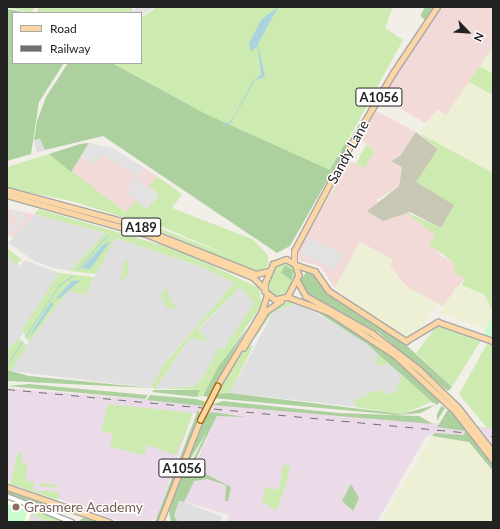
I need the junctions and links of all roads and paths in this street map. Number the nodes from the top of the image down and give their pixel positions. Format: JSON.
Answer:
{"nodes":[{"id":1,"x":437,"y":7,"type":"edge"},
{"id":2,"x":7,"y":190,"type":"edge"},
{"id":3,"x":7,"y":195,"type":"edge"},
{"id":4,"x":300,"y":239,"type":"junction"},
{"id":5,"x":282,"y":259,"type":"junction"},
{"id":6,"x":295,"y":264,"type":"junction"},
{"id":7,"x":308,"y":269,"type":"junction"},
{"id":8,"x":269,"y":271,"type":"junction"},
{"id":9,"x":299,"y":275,"type":"junction"},
{"id":10,"x":297,"y":280,"type":"junction"},
{"id":11,"x":264,"y":288,"type":"junction"},
{"id":12,"x":267,"y":295,"type":"junction"},
{"id":13,"x":288,"y":297,"type":"junction"},
{"id":14,"x":282,"y":300,"type":"junction"},
{"id":15,"x":493,"y":341,"type":"edge"},
{"id":16,"x":229,"y":368,"type":"junction"},
{"id":17,"x":443,"y":394,"type":"junction"},
{"id":18,"x":456,"y":409,"type":"junction"},
{"id":19,"x":493,"y":452,"type":"edge"},
{"id":20,"x":493,"y":460,"type":"edge"},
{"id":21,"x":7,"y":487,"type":"edge"},
{"id":22,"x":7,"y":496,"type":"edge"},
{"id":23,"x":164,"y":519,"type":"edge"},
{"id":24,"x":72,"y":522,"type":"edge"},
{"id":25,"x":109,"y":522,"type":"edge"},
{"id":26,"x":160,"y":522,"type":"edge"}],
"edges":[{"from":1,"to":4,"type":"main road","name":"Sandy Lane","number":"A1056"},
{"from":2,"to":8,"type":"main road","number":"A189"},
{"from":3,"to":11,"type":"main road","number":"A189"},
{"from":4,"to":5,"type":"main road","name":"Sandy Lane","number":"A1056"},
{"from":4,"to":6,"type":"main road","name":"Sandy Lane","number":"A1056"},
{"from":5,"to":6,"type":"main road"},
{"from":5,"to":8,"type":"main road"},
{"from":6,"to":7,"type":"main road"},
{"from":6,"to":9,"type":"main road"},
{"from":7,"to":9,"type":"main road"},
{"from":7,"to":15,"type":"main road"},
{"from":8,"to":11,"type":"main road"},
{"from":9,"to":10,"type":"main road"},
{"from":10,"to":13,"type":"main road"},
{"from":10,"to":17,"type":"main road"},
{"from":11,"to":12,"type":"main road","number":"A189"},
{"from":12,"to":14,"type":"main road"},
{"from":12,"to":16,"type":"main road","number":"A1056"},
{"from":13,"to":14,"type":"main road"},
{"from":13,"to":17,"type":"main road"},
{"from":14,"to":16,"type":"main road","number":"A1056"},
{"from":16,"to":23,"type":"main road","number":"A1056","bridge":true},
{"from":17,"to":18,"type":"main road"},
{"from":18,"to":19,"type":"main road"},
{"from":18,"to":20,"type":"main road"},
{"from":21,"to":25,"type":"main road"},
{"from":22,"to":24,"type":"street"},
{"from":23,"to":26,"type":"main road","number":"A1056"}]}
